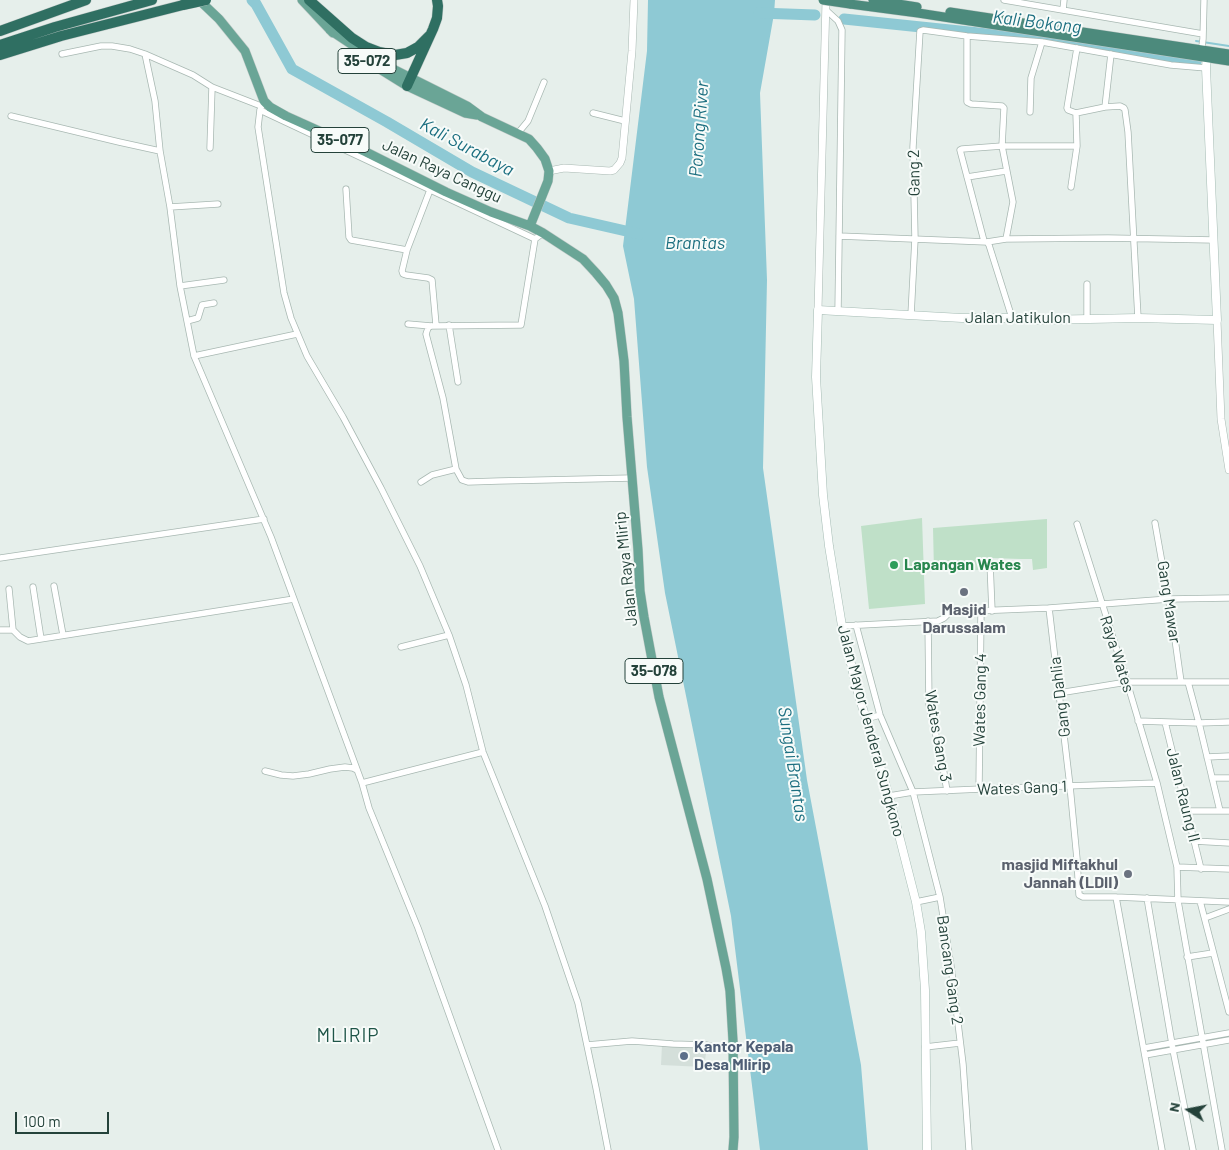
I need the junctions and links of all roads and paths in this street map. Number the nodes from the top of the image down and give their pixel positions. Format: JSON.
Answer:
{"nodes":[{"id":1,"x":86,"y":0,"type":"edge"},
{"id":2,"x":152,"y":0,"type":"edge"},
{"id":3,"x":199,"y":0,"type":"edge"},
{"id":4,"x":206,"y":0,"type":"edge"},
{"id":5,"x":302,"y":0,"type":"edge"},
{"id":6,"x":309,"y":0,"type":"edge"},
{"id":7,"x":437,"y":0,"type":"edge"},
{"id":8,"x":634,"y":0,"type":"edge"},
{"id":9,"x":824,"y":0,"type":"edge"},
{"id":10,"x":873,"y":0,"type":"edge"},
{"id":11,"x":1004,"y":0,"type":"edge"},
{"id":12,"x":1064,"y":0,"type":"edge"},
{"id":13,"x":1204,"y":0,"type":"edge"},
{"id":14,"x":826,"y":10,"type":"junction"},
{"id":15,"x":1063,"y":10,"type":"junction"},
{"id":16,"x":0,"y":31,"type":"edge"},
{"id":17,"x":430,"y":36,"type":"junction"},
{"id":18,"x":967,"y":36,"type":"junction"},
{"id":19,"x":1203,"y":37,"type":"junction"},
{"id":20,"x":1042,"y":42,"type":"junction"},
{"id":21,"x":0,"y":45,"type":"edge"},
{"id":22,"x":1077,"y":48,"type":"junction"},
{"id":23,"x":1203,"y":52,"type":"junction"},
{"id":24,"x":62,"y":54,"type":"dead end"},
{"id":25,"x":145,"y":54,"type":"junction"},
{"id":26,"x":1111,"y":54,"type":"junction"},
{"id":27,"x":1229,"y":54,"type":"edge"},
{"id":28,"x":0,"y":55,"type":"edge"},
{"id":29,"x":1229,"y":61,"type":"edge"},
{"id":30,"x":1206,"y":68,"type":"junction"},
{"id":31,"x":409,"y":82,"type":"junction"},
{"id":32,"x":544,"y":82,"type":"dead end"},
{"id":33,"x":212,"y":87,"type":"junction"},
{"id":34,"x":262,"y":105,"type":"junction"},
{"id":35,"x":1105,"y":107,"type":"junction"},
{"id":36,"x":1030,"y":112,"type":"dead end"},
{"id":37,"x":1076,"y":112,"type":"junction"},
{"id":38,"x":592,"y":113,"type":"dead end"},
{"id":39,"x":11,"y":116,"type":"dead end"},
{"id":40,"x":625,"y":121,"type":"junction"},
{"id":41,"x":518,"y":133,"type":"junction"},
{"id":42,"x":1002,"y":146,"type":"junction"},
{"id":43,"x":1077,"y":146,"type":"junction"},
{"id":44,"x":210,"y":148,"type":"dead end"},
{"id":45,"x":160,"y":151,"type":"junction"},
{"id":46,"x":549,"y":171,"type":"junction"},
{"id":47,"x":1006,"y":171,"type":"junction"},
{"id":48,"x":967,"y":177,"type":"junction"},
{"id":49,"x":1071,"y":187,"type":"dead end"},
{"id":50,"x":346,"y":189,"type":"dead end"},
{"id":51,"x":430,"y":190,"type":"junction"},
{"id":52,"x":218,"y":204,"type":"dead end"},
{"id":53,"x":170,"y":207,"type":"junction"},
{"id":54,"x":530,"y":226,"type":"junction"},
{"id":55,"x":543,"y":233,"type":"junction"},
{"id":56,"x":839,"y":236,"type":"junction"},
{"id":57,"x":1134,"y":238,"type":"junction"},
{"id":58,"x":535,"y":239,"type":"junction"},
{"id":59,"x":915,"y":239,"type":"junction"},
{"id":60,"x":1006,"y":239,"type":"junction"},
{"id":61,"x":1214,"y":240,"type":"junction"},
{"id":62,"x":985,"y":241,"type":"junction"},
{"id":63,"x":407,"y":250,"type":"junction"},
{"id":64,"x":224,"y":280,"type":"dead end"},
{"id":65,"x":1087,"y":284,"type":"dead end"},
{"id":66,"x":180,"y":286,"type":"junction"},
{"id":67,"x":214,"y":304,"type":"dead end"},
{"id":68,"x":818,"y":310,"type":"junction"},
{"id":69,"x":838,"y":311,"type":"junction"},
{"id":70,"x":911,"y":315,"type":"junction"},
{"id":71,"x":1012,"y":318,"type":"junction"},
{"id":72,"x":1087,"y":318,"type":"junction"},
{"id":73,"x":1138,"y":318,"type":"junction"},
{"id":74,"x":1217,"y":320,"type":"junction"},
{"id":75,"x":187,"y":321,"type":"junction"},
{"id":76,"x":408,"y":324,"type":"dead end"},
{"id":77,"x":449,"y":325,"type":"junction"},
{"id":78,"x":433,"y":326,"type":"junction"},
{"id":79,"x":297,"y":334,"type":"junction"},
{"id":80,"x":194,"y":356,"type":"junction"},
{"id":81,"x":458,"y":382,"type":"dead end"},
{"id":82,"x":456,"y":469,"type":"junction"},
{"id":83,"x":1229,"y":470,"type":"edge"},
{"id":84,"x":632,"y":478,"type":"junction"},
{"id":85,"x":421,"y":482,"type":"dead end"},
{"id":86,"x":264,"y":519,"type":"junction"},
{"id":87,"x":1155,"y":523,"type":"dead end"},
{"id":88,"x":1077,"y":524,"type":"dead end"},
{"id":89,"x":0,"y":558,"type":"edge"},
{"id":90,"x":990,"y":563,"type":"dead end"},
{"id":91,"x":54,"y":586,"type":"dead end"},
{"id":92,"x":32,"y":587,"type":"dead end"},
{"id":93,"x":9,"y":589,"type":"dead end"},
{"id":94,"x":1229,"y":598,"type":"edge"},
{"id":95,"x":294,"y":599,"type":"junction"},
{"id":96,"x":1168,"y":599,"type":"junction"},
{"id":97,"x":1102,"y":604,"type":"junction"},
{"id":98,"x":1049,"y":608,"type":"junction"},
{"id":99,"x":981,"y":611,"type":"junction"},
{"id":100,"x":992,"y":611,"type":"junction"},
{"id":101,"x":928,"y":621,"type":"junction"},
{"id":102,"x":856,"y":625,"type":"junction"},
{"id":103,"x":842,"y":626,"type":"junction"},
{"id":104,"x":0,"y":630,"type":"edge"},
{"id":105,"x":13,"y":630,"type":"junction"},
{"id":106,"x":63,"y":635,"type":"junction"},
{"id":107,"x":449,"y":635,"type":"junction"},
{"id":108,"x":41,"y":638,"type":"junction"},
{"id":109,"x":401,"y":647,"type":"dead end"},
{"id":110,"x":1127,"y":682,"type":"junction"},
{"id":111,"x":1184,"y":682,"type":"junction"},
{"id":112,"x":1229,"y":682,"type":"edge"},
{"id":113,"x":1059,"y":693,"type":"junction"},
{"id":114,"x":880,"y":715,"type":"junction"},
{"id":115,"x":866,"y":719,"type":"junction"},
{"id":116,"x":1138,"y":721,"type":"junction"},
{"id":117,"x":1165,"y":722,"type":"junction"},
{"id":118,"x":1229,"y":722,"type":"edge"},
{"id":119,"x":1199,"y":723,"type":"junction"},
{"id":120,"x":483,"y":752,"type":"junction"},
{"id":121,"x":1229,"y":756,"type":"edge"},
{"id":122,"x":1207,"y":757,"type":"junction"},
{"id":123,"x":357,"y":770,"type":"junction"},
{"id":124,"x":265,"y":771,"type":"dead end"},
{"id":125,"x":1212,"y":778,"type":"junction"},
{"id":126,"x":1229,"y":778,"type":"edge"},
{"id":127,"x":362,"y":783,"type":"junction"},
{"id":128,"x":1157,"y":783,"type":"junction"},
{"id":129,"x":1070,"y":786,"type":"junction"},
{"id":130,"x":979,"y":789,"type":"junction"},
{"id":131,"x":947,"y":791,"type":"junction"},
{"id":132,"x":912,"y":792,"type":"junction"},
{"id":133,"x":889,"y":796,"type":"junction"},
{"id":134,"x":1186,"y":811,"type":"junction"},
{"id":135,"x":1220,"y":811,"type":"junction"},
{"id":136,"x":1229,"y":811,"type":"edge"},
{"id":137,"x":1194,"y":842,"type":"junction"},
{"id":138,"x":1229,"y":842,"type":"edge"},
{"id":139,"x":1177,"y":868,"type":"junction"},
{"id":140,"x":1200,"y":869,"type":"junction"},
{"id":141,"x":1229,"y":869,"type":"edge"},
{"id":142,"x":940,"y":897,"type":"junction"},
{"id":143,"x":1116,"y":897,"type":"junction"},
{"id":144,"x":1147,"y":898,"type":"junction"},
{"id":145,"x":1178,"y":901,"type":"junction"},
{"id":146,"x":1200,"y":901,"type":"junction"},
{"id":147,"x":916,"y":902,"type":"junction"},
{"id":148,"x":1229,"y":902,"type":"edge"},
{"id":149,"x":1229,"y":909,"type":"edge"},
{"id":150,"x":1204,"y":918,"type":"junction"},
{"id":151,"x":1214,"y":952,"type":"junction"},
{"id":152,"x":1187,"y":957,"type":"junction"},
{"id":153,"x":1229,"y":1012,"type":"edge"},
{"id":154,"x":1229,"y":1033,"type":"edge"},
{"id":155,"x":1203,"y":1037,"type":"junction"},
{"id":156,"x":1229,"y":1040,"type":"edge"},
{"id":157,"x":960,"y":1043,"type":"junction"},
{"id":158,"x":1172,"y":1043,"type":"junction"},
{"id":159,"x":1204,"y":1044,"type":"junction"},
{"id":160,"x":587,"y":1045,"type":"junction"},
{"id":161,"x":926,"y":1047,"type":"junction"},
{"id":162,"x":1144,"y":1048,"type":"junction"},
{"id":163,"x":1173,"y":1050,"type":"junction"},
{"id":164,"x":733,"y":1051,"type":"junction"},
{"id":165,"x":1145,"y":1055,"type":"junction"},
{"id":166,"x":498,"y":1150,"type":"edge"},
{"id":167,"x":608,"y":1150,"type":"edge"},
{"id":168,"x":733,"y":1150,"type":"edge"},
{"id":169,"x":927,"y":1150,"type":"edge"},
{"id":170,"x":969,"y":1150,"type":"edge"},
{"id":171,"x":1162,"y":1150,"type":"edge"},
{"id":172,"x":1193,"y":1150,"type":"edge"},
{"id":173,"x":1222,"y":1150,"type":"edge"}],
"edges":[{"from":1,"to":16,"type":"highway"},
{"from":2,"to":21,"type":"highway"},
{"from":3,"to":34,"type":"main road"},
{"from":4,"to":28,"type":"highway","bridge":true},
{"from":5,"to":31,"type":"main road","number":"35-072"},
{"from":6,"to":17,"type":"highway"},
{"from":7,"to":17,"type":"highway"},
{"from":8,"to":40,"type":"street"},
{"from":9,"to":14,"type":"street"},
{"from":9,"to":23,"type":"highway","bridge":true},
{"from":10,"to":23,"type":"highway"},
{"from":11,"to":15,"type":"street"},
{"from":12,"to":15,"type":"street"},
{"from":13,"to":19,"type":"street"},
{"from":14,"to":56,"type":"street"},
{"from":14,"to":68,"type":"street"},
{"from":15,"to":19,"type":"street"},
{"from":17,"to":31,"type":"highway"},
{"from":18,"to":20,"type":"street"},
{"from":18,"to":42,"type":"street"},
{"from":18,"to":59,"type":"street","name":"Gang 2"},
{"from":19,"to":23,"type":"street"},
{"from":20,"to":22,"type":"street"},
{"from":20,"to":36,"type":"street"},
{"from":22,"to":26,"type":"street"},
{"from":22,"to":37,"type":"street"},
{"from":23,"to":27,"type":"highway"},
{"from":23,"to":29,"type":"highway"},
{"from":23,"to":30,"type":"main road"},
{"from":24,"to":25,"type":"street"},
{"from":25,"to":33,"type":"street"},
{"from":25,"to":45,"type":"street"},
{"from":26,"to":30,"type":"street"},
{"from":26,"to":35,"type":"street"},
{"from":30,"to":61,"type":"main road"},
{"from":31,"to":41,"type":"main road","number":"35-072"},
{"from":32,"to":41,"type":"street"},
{"from":33,"to":34,"type":"street"},
{"from":33,"to":44,"type":"street"},
{"from":34,"to":51,"type":"street"},
{"from":34,"to":54,"type":"main road","name":"Jalan Raya Canggu","number":"35-077"},
{"from":34,"to":79,"type":"street"},
{"from":35,"to":37,"type":"street"},
{"from":35,"to":57,"type":"street"},
{"from":37,"to":43,"type":"street"},
{"from":38,"to":40,"type":"street"},
{"from":39,"to":45,"type":"street"},
{"from":40,"to":46,"type":"street"},
{"from":41,"to":46,"type":"main road","number":"35-072"},
{"from":42,"to":43,"type":"street"},
{"from":42,"to":47,"type":"street"},
{"from":42,"to":48,"type":"street"},
{"from":43,"to":49,"type":"street"},
{"from":45,"to":53,"type":"street"},
{"from":46,"to":54,"type":"main road"},
{"from":47,"to":48,"type":"street"},
{"from":47,"to":60,"type":"street"},
{"from":48,"to":62,"type":"street"},
{"from":50,"to":63,"type":"street"},
{"from":51,"to":58,"type":"street"},
{"from":51,"to":63,"type":"street"},
{"from":52,"to":53,"type":"street"},
{"from":53,"to":66,"type":"street"},
{"from":54,"to":55,"type":"main road","name":"Jalan Raya Mlirip","number":"35-078"},
{"from":55,"to":58,"type":"street"},
{"from":55,"to":84,"type":"main road","name":"Jalan Raya Mlirip","number":"35-078"},
{"from":56,"to":59,"type":"street"},
{"from":56,"to":69,"type":"street"},
{"from":57,"to":60,"type":"street"},
{"from":57,"to":61,"type":"street"},
{"from":57,"to":73,"type":"street"},
{"from":58,"to":77,"type":"street"},
{"from":59,"to":62,"type":"street"},
{"from":59,"to":70,"type":"street","name":"Gang 2"},
{"from":60,"to":62,"type":"street"},
{"from":61,"to":74,"type":"main road"},
{"from":62,"to":71,"type":"street"},
{"from":63,"to":78,"type":"street"},
{"from":64,"to":66,"type":"street"},
{"from":65,"to":72,"type":"street"},
{"from":66,"to":75,"type":"street"},
{"from":67,"to":75,"type":"street"},
{"from":68,"to":69,"type":"main road","name":"Jalan Jatikulon"},
{"from":68,"to":103,"type":"main road","name":"Jalan Mayor Jenderal Sungkono"},
{"from":69,"to":70,"type":"main road","name":"Jalan Jatikulon"},
{"from":70,"to":71,"type":"main road","name":"Jalan Jatikulon"},
{"from":71,"to":72,"type":"main road","name":"Jalan Jatikulon"},
{"from":72,"to":73,"type":"main road","name":"Jalan Jatikulon"},
{"from":73,"to":74,"type":"main road","name":"Jalan Jatikulon"},
{"from":74,"to":83,"type":"street"},
{"from":75,"to":80,"type":"street"},
{"from":76,"to":78,"type":"street"},
{"from":77,"to":78,"type":"street"},
{"from":77,"to":81,"type":"street"},
{"from":78,"to":82,"type":"street"},
{"from":79,"to":80,"type":"street"},
{"from":79,"to":107,"type":"street"},
{"from":80,"to":86,"type":"street"},
{"from":82,"to":84,"type":"street"},
{"from":82,"to":85,"type":"street"},
{"from":84,"to":164,"type":"main road","name":"Jalan Raya Mlirip","number":"35-078"},
{"from":86,"to":89,"type":"street"},
{"from":86,"to":95,"type":"street"},
{"from":87,"to":96,"type":"street","name":"Gang Mawar"},
{"from":88,"to":97,"type":"street","name":"Raya Wates"},
{"from":90,"to":100,"type":"street"},
{"from":91,"to":106,"type":"street"},
{"from":92,"to":108,"type":"street"},
{"from":93,"to":105,"type":"street"},
{"from":94,"to":96,"type":"street"},
{"from":95,"to":106,"type":"street"},
{"from":95,"to":123,"type":"street"},
{"from":96,"to":97,"type":"street"},
{"from":96,"to":111,"type":"street","name":"Gang Mawar"},
{"from":97,"to":98,"type":"street"},
{"from":97,"to":110,"type":"street","name":"Raya Wates"},
{"from":98,"to":100,"type":"street"},
{"from":98,"to":113,"type":"street","name":"Gang Dahlia"},
{"from":99,"to":100,"type":"street"},
{"from":99,"to":101,"type":"street"},
{"from":99,"to":130,"type":"street","name":"Wates Gang 4"},
{"from":101,"to":102,"type":"street"},
{"from":101,"to":131,"type":"street","name":"Wates Gang 3"},
{"from":102,"to":103,"type":"street"},
{"from":102,"to":114,"type":"street","name":"Bancang Gang 2"},
{"from":103,"to":115,"type":"main road","name":"Jalan Mayor Jenderal Sungkono"},
{"from":104,"to":105,"type":"street"},
{"from":105,"to":108,"type":"street"},
{"from":106,"to":108,"type":"street"},
{"from":107,"to":109,"type":"street"},
{"from":107,"to":120,"type":"street"},
{"from":110,"to":111,"type":"street"},
{"from":110,"to":113,"type":"street"},
{"from":110,"to":116,"type":"street","name":"Raya Wates"},
{"from":111,"to":112,"type":"street"},
{"from":111,"to":119,"type":"street","name":"Gang Mawar"},
{"from":113,"to":129,"type":"street","name":"Gang Dahlia"},
{"from":114,"to":115,"type":"street"},
{"from":114,"to":132,"type":"street","name":"Bancang Gang 2"},
{"from":115,"to":133,"type":"main road","name":"Jalan Mayor Jenderal Sungkono"},
{"from":116,"to":117,"type":"street"},
{"from":116,"to":128,"type":"street","name":"Raya Wates"},
{"from":117,"to":119,"type":"street"},
{"from":117,"to":134,"type":"street","name":"Jalan Raung II"},
{"from":118,"to":119,"type":"street"},
{"from":119,"to":122,"type":"street","name":"Gang Mawar"},
{"from":120,"to":127,"type":"street"},
{"from":120,"to":160,"type":"street"},
{"from":121,"to":122,"type":"street"},
{"from":122,"to":125,"type":"street","name":"Gang Mawar"},
{"from":123,"to":124,"type":"street"},
{"from":123,"to":127,"type":"street"},
{"from":125,"to":126,"type":"street"},
{"from":125,"to":135,"type":"street","name":"Gang Mawar"},
{"from":127,"to":166,"type":"street"},
{"from":128,"to":129,"type":"street","name":"Wates Gang 1"},
{"from":128,"to":139,"type":"street","name":"Raya Wates"},
{"from":129,"to":130,"type":"street","name":"Wates Gang 1"},
{"from":129,"to":143,"type":"street","name":"Gang Dahlia"},
{"from":130,"to":131,"type":"street","name":"Wates Gang 1"},
{"from":131,"to":132,"type":"street","name":"Wates Gang 1"},
{"from":132,"to":133,"type":"street","name":"Wates Gang 1"},
{"from":132,"to":142,"type":"street","name":"Bancang Gang 2"},
{"from":133,"to":147,"type":"main road","name":"Jalan Mayor Jenderal Sungkono"},
{"from":134,"to":135,"type":"street"},
{"from":134,"to":137,"type":"street","name":"Jalan Raung II"},
{"from":135,"to":136,"type":"street"},
{"from":137,"to":138,"type":"street"},
{"from":137,"to":140,"type":"street","name":"Jalan Raung II"},
{"from":139,"to":140,"type":"street"},
{"from":139,"to":145,"type":"street","name":"Raya Wates"},
{"from":140,"to":141,"type":"street"},
{"from":142,"to":147,"type":"street"},
{"from":142,"to":157,"type":"street","name":"Bancang Gang 2"},
{"from":143,"to":144,"type":"street"},
{"from":143,"to":162,"type":"street"},
{"from":144,"to":145,"type":"street"},
{"from":144,"to":158,"type":"street"},
{"from":145,"to":146,"type":"street"},
{"from":145,"to":152,"type":"street","name":"Raya Wates"},
{"from":146,"to":148,"type":"street"},
{"from":146,"to":150,"type":"street"},
{"from":147,"to":161,"type":"main road","name":"Jalan Mayor Jenderal Sungkono"},
{"from":149,"to":150,"type":"street"},
{"from":150,"to":151,"type":"street"},
{"from":151,"to":152,"type":"street"},
{"from":151,"to":153,"type":"street"},
{"from":152,"to":155,"type":"street","name":"Raya Wates"},
{"from":154,"to":155,"type":"street"},
{"from":155,"to":158,"type":"street"},
{"from":155,"to":159,"type":"street","name":"Raya Wates"},
{"from":156,"to":159,"type":"street"},
{"from":157,"to":161,"type":"street"},
{"from":157,"to":170,"type":"street","name":"Bancang Gang 2"},
{"from":158,"to":162,"type":"street"},
{"from":158,"to":163,"type":"street"},
{"from":159,"to":163,"type":"street"},
{"from":159,"to":173,"type":"street","name":"Raya Wates"},
{"from":160,"to":164,"type":"street"},
{"from":160,"to":167,"type":"street"},
{"from":161,"to":169,"type":"main road","name":"Jalan Mayor Jenderal Sungkono"},
{"from":162,"to":165,"type":"street"},
{"from":163,"to":165,"type":"street"},
{"from":163,"to":172,"type":"street"},
{"from":164,"to":168,"type":"main road","name":"Jalan Raya Mlirip","number":"35-078"},
{"from":165,"to":171,"type":"street"}]}
